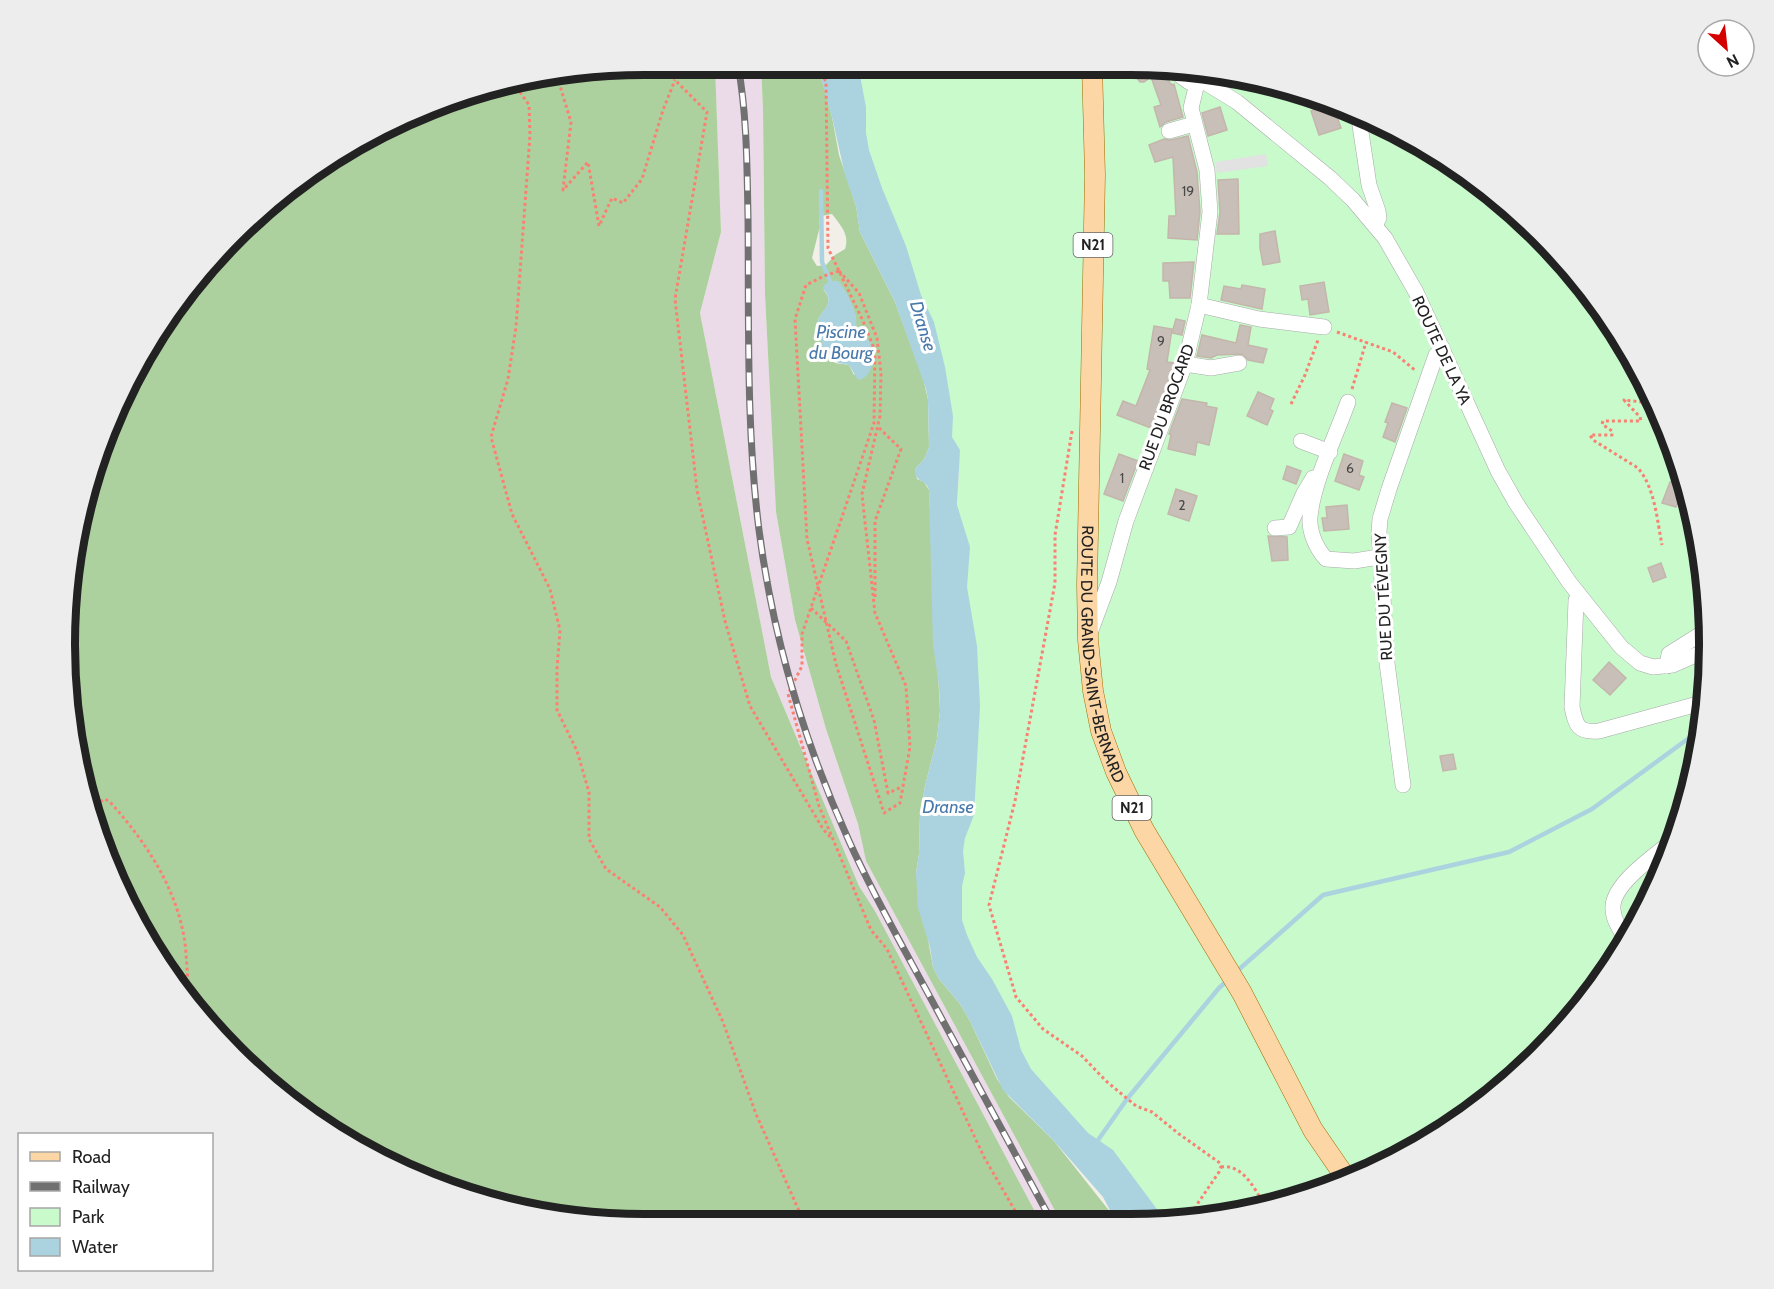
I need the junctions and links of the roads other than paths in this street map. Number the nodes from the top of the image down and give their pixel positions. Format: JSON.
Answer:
{"nodes":[{"id":1,"x":1092,"y":75,"type":"edge"},
{"id":2,"x":1192,"y":79,"type":"edge"},
{"id":3,"x":1203,"y":80,"type":"edge"},
{"id":4,"x":1194,"y":124,"type":"junction"},
{"id":5,"x":1360,"y":124,"type":"edge"},
{"id":6,"x":1169,"y":131,"type":"dead end"},
{"id":7,"x":1374,"y":225,"type":"junction"},
{"id":8,"x":1199,"y":305,"type":"junction"},
{"id":9,"x":1322,"y":327,"type":"road end"},
{"id":10,"x":1442,"y":348,"type":"junction"},
{"id":11,"x":1239,"y":363,"type":"dead end"},
{"id":12,"x":1185,"y":364,"type":"junction"},
{"id":13,"x":1348,"y":402,"type":"road end"},
{"id":14,"x":1301,"y":441,"type":"dead end"},
{"id":15,"x":1330,"y":452,"type":"junction"},
{"id":16,"x":1320,"y":478,"type":"junction"},
{"id":17,"x":1275,"y":528,"type":"dead end"},
{"id":18,"x":1379,"y":557,"type":"junction"},
{"id":19,"x":1580,"y":596,"type":"junction"},
{"id":20,"x":1699,"y":635,"type":"edge"},
{"id":21,"x":1088,"y":640,"type":"junction"},
{"id":22,"x":1699,"y":654,"type":"edge"},
{"id":23,"x":1667,"y":666,"type":"junction"},
{"id":24,"x":1696,"y":705,"type":"edge"},
{"id":25,"x":1403,"y":785,"type":"dead end"},
{"id":26,"x":1660,"y":851,"type":"edge"},
{"id":27,"x":1622,"y":931,"type":"edge"},
{"id":28,"x":1342,"y":1173,"type":"edge"}],
"edges":[{"from":1,"to":21,"type":"main road","name":"ROUTE DU GRAND-SAINT-BERNARD","number":"N21"},
{"from":2,"to":4,"type":"street","name":"RUE DU BROCARD"},
{"from":3,"to":7,"type":"street","name":"ROUTE DE LA YA"},
{"from":4,"to":6,"type":"street"},
{"from":4,"to":8,"type":"street","name":"RUE DU BROCARD"},
{"from":5,"to":7,"type":"street"},
{"from":7,"to":10,"type":"street","name":"ROUTE DE LA YA"},
{"from":8,"to":9,"type":"street"},
{"from":8,"to":12,"type":"street","name":"RUE DU BROCARD"},
{"from":10,"to":18,"type":"street","name":"RUE DU TÉVEGNY"},
{"from":10,"to":19,"type":"street","name":"ROUTE DE LA YA"},
{"from":11,"to":12,"type":"street"},
{"from":12,"to":21,"type":"street","name":"RUE DU BROCARD"},
{"from":13,"to":15,"type":"street"},
{"from":14,"to":15,"type":"street"},
{"from":15,"to":16,"type":"street"},
{"from":16,"to":17,"type":"street"},
{"from":16,"to":18,"type":"street"},
{"from":18,"to":25,"type":"street","name":"RUE DU TÉVEGNY"},
{"from":19,"to":23,"type":"street","name":"ROUTE DE LA YA"},
{"from":19,"to":24,"type":"street"},
{"from":20,"to":23,"type":"street"},
{"from":21,"to":28,"type":"main road","name":"ROUTE DU GRAND-SAINT-BERNARD","number":"N21"},
{"from":22,"to":23,"type":"street"},
{"from":26,"to":27,"type":"street"}]}
